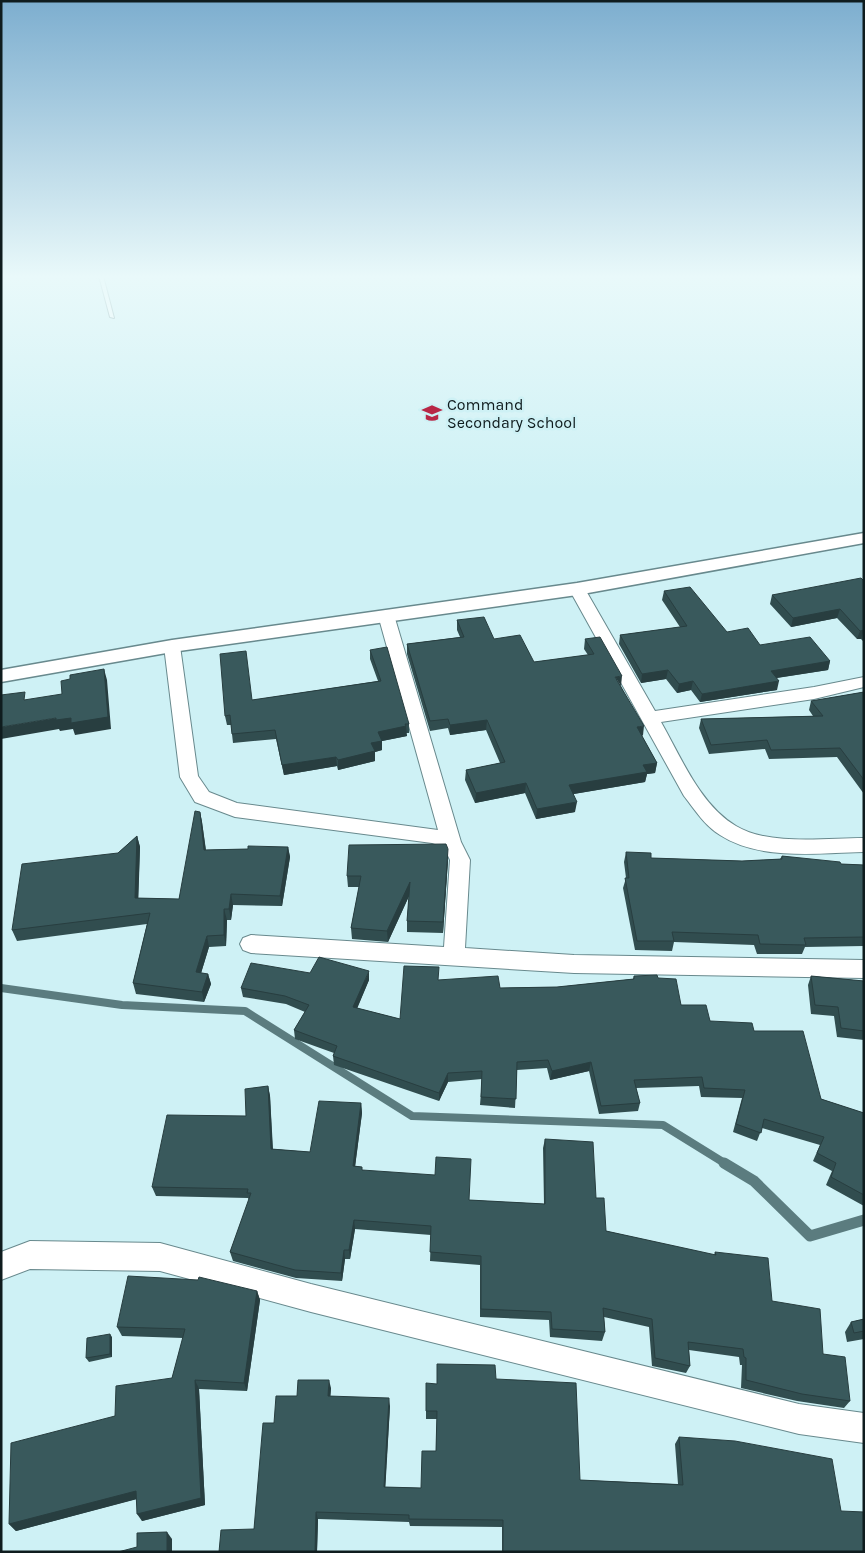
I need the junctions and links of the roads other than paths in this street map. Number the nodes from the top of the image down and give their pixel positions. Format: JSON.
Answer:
{"nodes":[{"id":1,"x":864,"y":538,"type":"edge"},
{"id":2,"x":577,"y":589,"type":"junction"},
{"id":3,"x":386,"y":615,"type":"junction"},
{"id":4,"x":172,"y":646,"type":"junction"},
{"id":5,"x":1,"y":676,"type":"edge"},
{"id":6,"x":864,"y":682,"type":"edge"},
{"id":7,"x":650,"y":718,"type":"junction"},
{"id":8,"x":451,"y":842,"type":"junction"},
{"id":9,"x":864,"y":845,"type":"edge"},
{"id":10,"x":251,"y":944,"type":"dead end"},
{"id":11,"x":454,"y":955,"type":"junction"},
{"id":12,"x":864,"y":969,"type":"edge"},
{"id":13,"x":1,"y":1266,"type":"edge"},
{"id":14,"x":864,"y":1428,"type":"edge"}],
"edges":[{"from":1,"to":2,"type":"street"},
{"from":2,"to":3,"type":"street"},
{"from":2,"to":7,"type":"street"},
{"from":3,"to":4,"type":"street"},
{"from":3,"to":8,"type":"street"},
{"from":4,"to":5,"type":"street"},
{"from":4,"to":8,"type":"street"},
{"from":6,"to":7,"type":"street"},
{"from":7,"to":9,"type":"street"},
{"from":8,"to":11,"type":"street"},
{"from":10,"to":11,"type":"street"},
{"from":11,"to":12,"type":"street"},
{"from":13,"to":14,"type":"street"}]}
